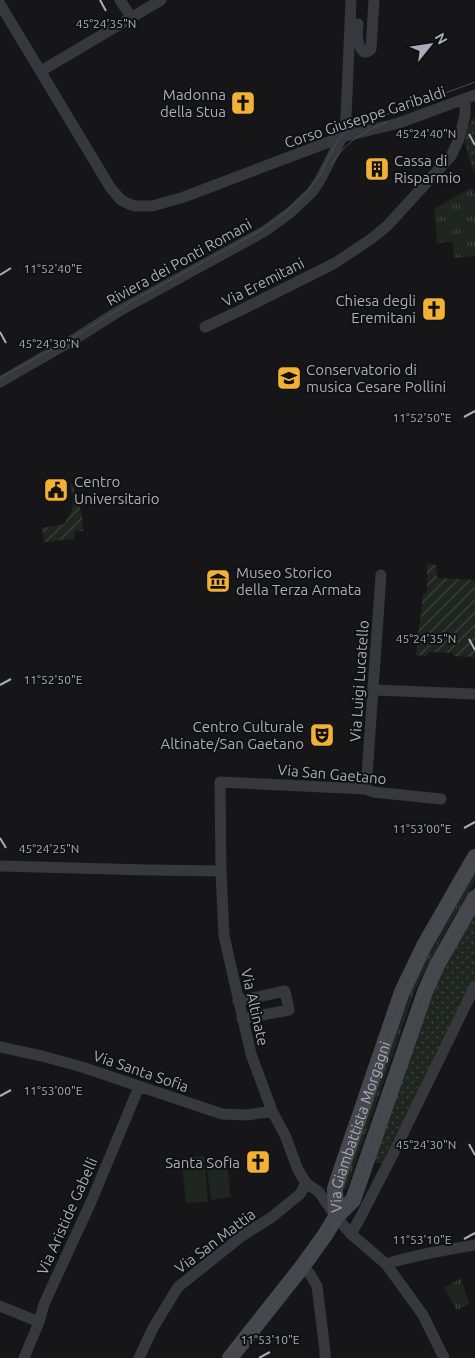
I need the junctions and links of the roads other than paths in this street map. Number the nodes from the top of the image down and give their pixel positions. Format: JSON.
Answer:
{"nodes":[{"id":1,"x":120,"y":0,"type":"edge"},
{"id":2,"x":160,"y":0,"type":"edge"},
{"id":3,"x":351,"y":0,"type":"edge"},
{"id":4,"x":356,"y":0,"type":"edge"},
{"id":5,"x":374,"y":0,"type":"edge"},
{"id":6,"x":0,"y":4,"type":"edge"},
{"id":7,"x":131,"y":17,"type":"junction"},
{"id":8,"x":41,"y":71,"type":"junction"},
{"id":9,"x":470,"y":97,"type":"edge"},
{"id":10,"x":342,"y":137,"type":"junction"},
{"id":11,"x":205,"y":327,"type":"dead end"},
{"id":12,"x":0,"y":382,"type":"edge"},
{"id":13,"x":381,"y":575,"type":"dead end"},
{"id":14,"x":374,"y":690,"type":"junction"},
{"id":15,"x":475,"y":694,"type":"edge"},
{"id":16,"x":220,"y":782,"type":"joint"},
{"id":17,"x":366,"y":789,"type":"junction"},
{"id":18,"x":441,"y":799,"type":"dead end"},
{"id":19,"x":475,"y":857,"type":"edge"},
{"id":20,"x":0,"y":866,"type":"edge"},
{"id":21,"x":221,"y":871,"type":"junction"},
{"id":22,"x":475,"y":898,"type":"edge"},
{"id":23,"x":475,"y":986,"type":"edge"},
{"id":24,"x":238,"y":1001,"type":"junction"},
{"id":25,"x":242,"y":1019,"type":"junction"},
{"id":26,"x":0,"y":1047,"type":"edge"},
{"id":27,"x":139,"y":1087,"type":"junction"},
{"id":28,"x":272,"y":1111,"type":"junction"},
{"id":29,"x":306,"y":1183,"type":"junction"},
{"id":30,"x":336,"y":1217,"type":"junction"},
{"id":31,"x":351,"y":1234,"type":"junction"},
{"id":32,"x":475,"y":1245,"type":"edge"},
{"id":33,"x":386,"y":1264,"type":"junction"},
{"id":34,"x":302,"y":1267,"type":"junction"},
{"id":35,"x":0,"y":1306,"type":"edge"},
{"id":36,"x":39,"y":1322,"type":"junction"},
{"id":37,"x":24,"y":1358,"type":"edge"},
{"id":38,"x":139,"y":1358,"type":"edge"},
{"id":39,"x":230,"y":1358,"type":"edge"},
{"id":40,"x":325,"y":1358,"type":"edge"},
{"id":41,"x":444,"y":1358,"type":"edge"}],
"edges":[{"from":1,"to":7,"type":"street"},
{"from":2,"to":7,"type":"street"},
{"from":3,"to":10,"type":"street","name":"Riviera dei Ponti Romani"},
{"from":4,"to":5,"type":"street"},
{"from":6,"to":8,"type":"street","name":"Corso Giuseppe Garibaldi"},
{"from":7,"to":8,"type":"street"},
{"from":8,"to":10,"type":"street","name":"Corso Giuseppe Garibaldi"},
{"from":9,"to":10,"type":"street","name":"Corso Giuseppe Garibaldi"},
{"from":9,"to":11,"type":"street","name":"Via Eremitani"},
{"from":10,"to":12,"type":"street","name":"Riviera dei Ponti Romani"},
{"from":13,"to":14,"type":"street","name":"Via Luigi Lucatello"},
{"from":14,"to":15,"type":"street"},
{"from":14,"to":17,"type":"street","name":"Via Luigi Lucatello"},
{"from":16,"to":17,"type":"street","name":"Via San Gaetano"},
{"from":16,"to":21,"type":"street","name":"Via Altinate"},
{"from":17,"to":18,"type":"street","name":"Via San Gaetano"},
{"from":19,"to":30,"type":"street","name":"Via Giambattista Morgagni"},
{"from":20,"to":21,"type":"street"},
{"from":21,"to":24,"type":"street","name":"Via Altinate"},
{"from":22,"to":30,"type":"street","name":"Via Giambattista Morgagni"},
{"from":23,"to":31,"type":"street"},
{"from":24,"to":25,"type":"street","name":"Via Altinate"},
{"from":24,"to":25,"type":"street"},
{"from":25,"to":28,"type":"street","name":"Via Altinate"},
{"from":26,"to":27,"type":"street","name":"Via Santa Sofia"},
{"from":27,"to":28,"type":"street","name":"Via Santa Sofia"},
{"from":27,"to":36,"type":"street","name":"Via Aristide Gabelli"},
{"from":28,"to":29,"type":"street","name":"Via Altinate"},
{"from":29,"to":30,"type":"street","name":"Via Altinate"},
{"from":29,"to":38,"type":"street","name":"Via San Mattia"},
{"from":30,"to":31,"type":"street","name":"Via Altinate"},
{"from":30,"to":34,"type":"street"},
{"from":31,"to":33,"type":"street","name":"Via Altinate"},
{"from":32,"to":33,"type":"street"},
{"from":33,"to":41,"type":"street","name":"Via Altinate"},
{"from":34,"to":39,"type":"street"},
{"from":34,"to":40,"type":"street"},
{"from":35,"to":36,"type":"street"},
{"from":36,"to":37,"type":"street","name":"Via Aristide Gabelli"}]}
